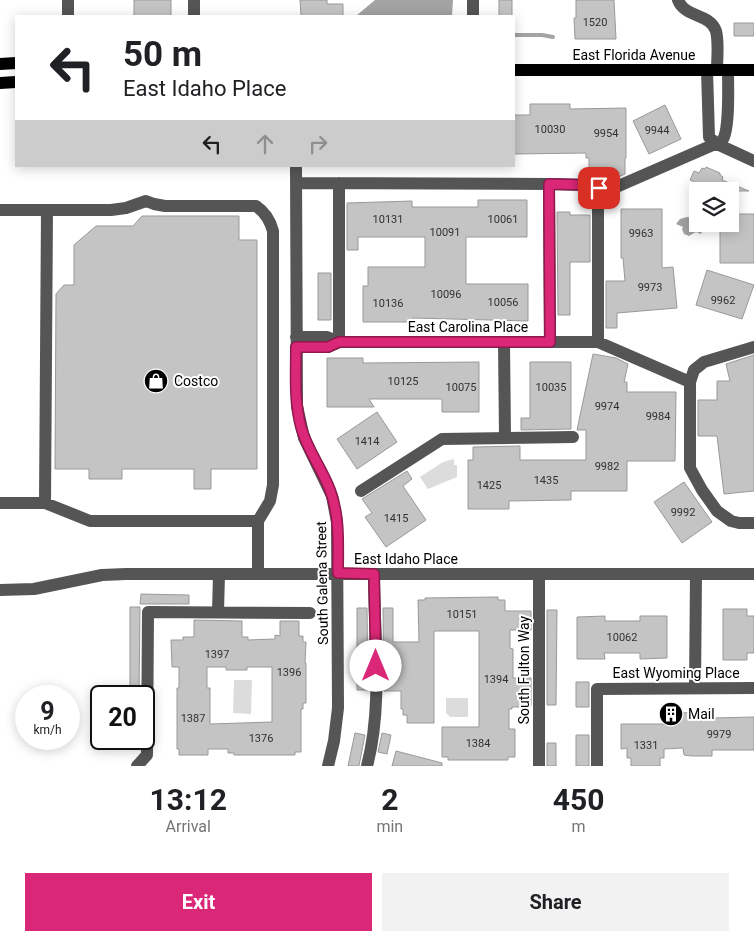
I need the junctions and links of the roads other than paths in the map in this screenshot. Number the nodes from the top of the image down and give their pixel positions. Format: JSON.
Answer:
{"nodes":[{"id":1,"x":68,"y":0,"type":"edge"},
{"id":2,"x":194,"y":0,"type":"edge"},
{"id":3,"x":473,"y":0,"type":"edge"},
{"id":4,"x":678,"y":0,"type":"edge"},
{"id":5,"x":68,"y":15,"type":"edge"},
{"id":6,"x":194,"y":15,"type":"edge"},
{"id":7,"x":473,"y":15,"type":"edge"},
{"id":8,"x":15,"y":63,"type":"edge"},
{"id":9,"x":0,"y":64,"type":"edge"},
{"id":10,"x":515,"y":70,"type":"edge"},
{"id":11,"x":717,"y":70,"type":"junction"},
{"id":12,"x":754,"y":70,"type":"edge"},
{"id":13,"x":15,"y":82,"type":"edge"},
{"id":14,"x":0,"y":83,"type":"edge"},
{"id":15,"x":708,"y":116,"type":"junction"},
{"id":16,"x":727,"y":116,"type":"junction"},
{"id":17,"x":717,"y":144,"type":"junction"},
{"id":18,"x":754,"y":161,"type":"edge"},
{"id":19,"x":296,"y":167,"type":"edge"},
{"id":20,"x":339,"y":183,"type":"junction"},
{"id":21,"x":296,"y":184,"type":"junction"},
{"id":22,"x":549,"y":184,"type":"junction"},
{"id":23,"x":607,"y":191,"type":"junction"},
{"id":24,"x":0,"y":210,"type":"edge"},
{"id":25,"x":47,"y":210,"type":"junction"},
{"id":26,"x":296,"y":342,"type":"junction"},
{"id":27,"x":339,"y":342,"type":"junction"},
{"id":28,"x":504,"y":342,"type":"junction"},
{"id":29,"x":550,"y":342,"type":"junction"},
{"id":30,"x":598,"y":342,"type":"junction"},
{"id":31,"x":754,"y":347,"type":"edge"},
{"id":32,"x":690,"y":382,"type":"junction"},
{"id":33,"x":505,"y":437,"type":"junction"},
{"id":34,"x":572,"y":437,"type":"dead end"},
{"id":35,"x":361,"y":491,"type":"dead end"},
{"id":36,"x":0,"y":503,"type":"edge"},
{"id":37,"x":45,"y":503,"type":"junction"},
{"id":38,"x":258,"y":521,"type":"junction"},
{"id":39,"x":754,"y":523,"type":"edge"},
{"id":40,"x":338,"y":573,"type":"junction"},
{"id":41,"x":219,"y":574,"type":"junction"},
{"id":42,"x":258,"y":574,"type":"junction"},
{"id":43,"x":374,"y":574,"type":"junction"},
{"id":44,"x":539,"y":574,"type":"junction"},
{"id":45,"x":696,"y":574,"type":"junction"},
{"id":46,"x":754,"y":574,"type":"edge"},
{"id":47,"x":0,"y":590,"type":"edge"},
{"id":48,"x":218,"y":612,"type":"junction"},
{"id":49,"x":310,"y":613,"type":"dead end"},
{"id":50,"x":696,"y":688,"type":"junction"},
{"id":51,"x":754,"y":688,"type":"edge"},
{"id":52,"x":137,"y":766,"type":"edge"},
{"id":53,"x":328,"y":766,"type":"edge"},
{"id":54,"x":367,"y":766,"type":"edge"},
{"id":55,"x":539,"y":766,"type":"edge"},
{"id":56,"x":597,"y":766,"type":"edge"}],
"edges":[{"from":1,"to":5,"type":"street"},
{"from":2,"to":6,"type":"street"},
{"from":3,"to":7,"type":"street"},
{"from":4,"to":11,"type":"street"},
{"from":8,"to":9,"type":"main road"},
{"from":10,"to":11,"type":"main road","name":"East Florida Avenue"},
{"from":11,"to":12,"type":"main road","name":"East Florida Avenue"},
{"from":11,"to":15,"type":"street"},
{"from":11,"to":16,"type":"street"},
{"from":13,"to":14,"type":"main road"},
{"from":15,"to":16,"type":"street"},
{"from":15,"to":17,"type":"street"},
{"from":16,"to":17,"type":"street"},
{"from":17,"to":18,"type":"street"},
{"from":17,"to":23,"type":"street"},
{"from":19,"to":21,"type":"street","name":"South Galena Street"},
{"from":20,"to":21,"type":"street"},
{"from":20,"to":22,"type":"street"},
{"from":20,"to":27,"type":"street"},
{"from":21,"to":26,"type":"street","name":"South Galena Street"},
{"from":22,"to":23,"type":"street"},
{"from":22,"to":29,"type":"street"},
{"from":23,"to":30,"type":"street"},
{"from":24,"to":25,"type":"street"},
{"from":25,"to":37,"type":"street"},
{"from":25,"to":38,"type":"street"},
{"from":26,"to":27,"type":"street","name":"East Carolina Place"},
{"from":26,"to":40,"type":"street","name":"South Galena Street"},
{"from":27,"to":28,"type":"street","name":"East Carolina Place"},
{"from":28,"to":29,"type":"street","name":"East Carolina Place"},
{"from":28,"to":33,"type":"street"},
{"from":29,"to":30,"type":"street","name":"East Carolina Place"},
{"from":30,"to":32,"type":"street"},
{"from":31,"to":32,"type":"street"},
{"from":32,"to":39,"type":"street"},
{"from":33,"to":34,"type":"street"},
{"from":33,"to":35,"type":"street"},
{"from":36,"to":37,"type":"street"},
{"from":37,"to":38,"type":"street"},
{"from":38,"to":42,"type":"street"},
{"from":40,"to":42,"type":"street","name":"East Idaho Place"},
{"from":40,"to":43,"type":"street","name":"East Idaho Place"},
{"from":40,"to":53,"type":"street","name":"South Galena Street"},
{"from":41,"to":42,"type":"street","name":"East Idaho Place"},
{"from":41,"to":47,"type":"street","name":"East Idaho Place"},
{"from":41,"to":48,"type":"street"},
{"from":43,"to":44,"type":"street","name":"East Idaho Place"},
{"from":43,"to":54,"type":"street"},
{"from":44,"to":45,"type":"street","name":"East Idaho Place"},
{"from":44,"to":55,"type":"street","name":"South Fulton Way"},
{"from":45,"to":46,"type":"street","name":"East Idaho Place"},
{"from":45,"to":50,"type":"street"},
{"from":48,"to":49,"type":"street"},
{"from":48,"to":52,"type":"street"},
{"from":50,"to":51,"type":"street","name":"East Wyoming Place"},
{"from":50,"to":56,"type":"street","name":"East Wyoming Place"}]}
